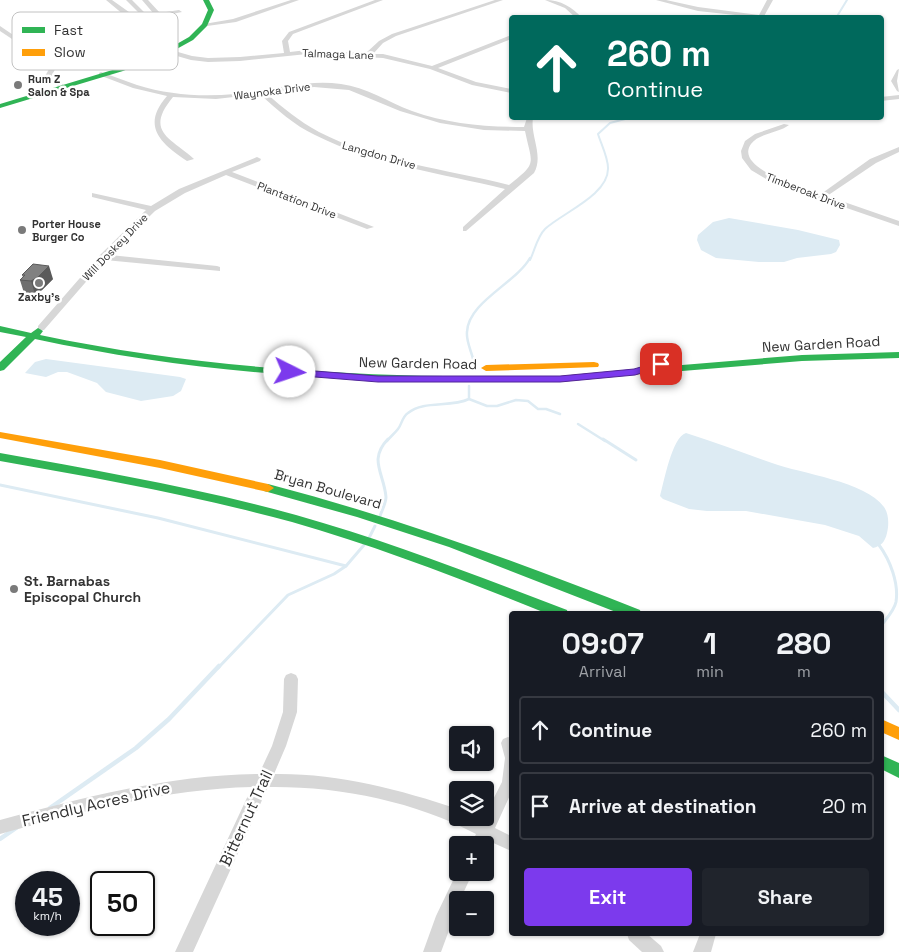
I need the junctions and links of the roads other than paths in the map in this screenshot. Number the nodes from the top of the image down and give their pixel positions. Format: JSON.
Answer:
{"nodes":[{"id":1,"x":109,"y":0,"type":"edge"},
{"id":2,"x":130,"y":0,"type":"edge"},
{"id":3,"x":145,"y":0,"type":"edge"},
{"id":4,"x":195,"y":0,"type":"edge"},
{"id":5,"x":206,"y":0,"type":"edge"},
{"id":6,"x":296,"y":0,"type":"edge"},
{"id":7,"x":380,"y":0,"type":"edge"},
{"id":8,"x":500,"y":0,"type":"edge"},
{"id":9,"x":548,"y":0,"type":"edge"},
{"id":10,"x":659,"y":0,"type":"edge"},
{"id":11,"x":770,"y":0,"type":"edge"},
{"id":12,"x":123,"y":12,"type":"edge"},
{"id":13,"x":142,"y":12,"type":"edge"},
{"id":14,"x":156,"y":12,"type":"edge"},
{"id":15,"x":181,"y":15,"type":"dead end"},
{"id":16,"x":576,"y":15,"type":"edge"},
{"id":17,"x":744,"y":15,"type":"edge"},
{"id":18,"x":761,"y":15,"type":"edge"},
{"id":19,"x":178,"y":16,"type":"edge"},
{"id":20,"x":207,"y":24,"type":"junction"},
{"id":21,"x":0,"y":28,"type":"edge"},
{"id":22,"x":509,"y":38,"type":"edge"},
{"id":23,"x":12,"y":40,"type":"edge"},
{"id":24,"x":178,"y":41,"type":"edge"},
{"id":25,"x":178,"y":45,"type":"edge"},
{"id":26,"x":178,"y":54,"type":"edge"},
{"id":27,"x":287,"y":54,"type":"junction"},
{"id":28,"x":369,"y":54,"type":"junction"},
{"id":29,"x":432,"y":68,"type":"junction"},
{"id":30,"x":53,"y":70,"type":"edge"},
{"id":31,"x":104,"y":70,"type":"edge"},
{"id":32,"x":112,"y":70,"type":"edge"},
{"id":33,"x":899,"y":71,"type":"edge"},
{"id":34,"x":101,"y":74,"type":"junction"},
{"id":35,"x":62,"y":86,"type":"junction"},
{"id":36,"x":899,"y":90,"type":"edge"},
{"id":37,"x":509,"y":91,"type":"edge"},
{"id":38,"x":261,"y":92,"type":"junction"},
{"id":39,"x":171,"y":95,"type":"junction"},
{"id":40,"x":899,"y":97,"type":"edge"},
{"id":41,"x":884,"y":98,"type":"edge"},
{"id":42,"x":0,"y":106,"type":"edge"},
{"id":43,"x":530,"y":120,"type":"edge"},
{"id":44,"x":786,"y":125,"type":"dead end"},
{"id":45,"x":528,"y":129,"type":"junction"},
{"id":46,"x":899,"y":149,"type":"edge"},
{"id":47,"x":190,"y":158,"type":"dead end"},
{"id":48,"x":257,"y":159,"type":"dead end"},
{"id":49,"x":225,"y":172,"type":"junction"},
{"id":50,"x":511,"y":188,"type":"junction"},
{"id":51,"x":95,"y":195,"type":"dead end"},
{"id":52,"x":821,"y":197,"type":"junction"},
{"id":53,"x":152,"y":209,"type":"junction"},
{"id":54,"x":899,"y":224,"type":"edge"},
{"id":55,"x":370,"y":227,"type":"dead end"},
{"id":56,"x":466,"y":228,"type":"dead end"},
{"id":57,"x":103,"y":257,"type":"junction"},
{"id":58,"x":217,"y":269,"type":"dead end"},
{"id":59,"x":0,"y":318,"type":"edge"},
{"id":60,"x":41,"y":328,"type":"junction"},
{"id":61,"x":0,"y":329,"type":"edge"},
{"id":62,"x":32,"y":336,"type":"junction"},
{"id":63,"x":899,"y":345,"type":"edge"},
{"id":64,"x":212,"y":353,"type":"dead end"},
{"id":65,"x":716,"y":354,"type":"junction"},
{"id":66,"x":899,"y":355,"type":"edge"},
{"id":67,"x":248,"y":357,"type":"dead end"},
{"id":68,"x":261,"y":358,"type":"dead end"},
{"id":69,"x":667,"y":358,"type":"junction"},
{"id":70,"x":190,"y":362,"type":"junction"},
{"id":71,"x":611,"y":364,"type":"junction"},
{"id":72,"x":0,"y":368,"type":"edge"},
{"id":73,"x":684,"y":368,"type":"junction"},
{"id":74,"x":635,"y":372,"type":"junction"},
{"id":75,"x":579,"y":377,"type":"junction"},
{"id":76,"x":0,"y":435,"type":"edge"},
{"id":77,"x":0,"y":457,"type":"edge"},
{"id":78,"x":554,"y":611,"type":"edge"},
{"id":79,"x":627,"y":611,"type":"edge"},
{"id":80,"x":291,"y":679,"type":"dead end"},
{"id":81,"x":884,"y":726,"type":"edge"},
{"id":82,"x":899,"y":734,"type":"edge"},
{"id":83,"x":884,"y":763,"type":"edge"},
{"id":84,"x":899,"y":771,"type":"edge"},
{"id":85,"x":264,"y":780,"type":"junction"},
{"id":86,"x":509,"y":782,"type":"edge"},
{"id":87,"x":449,"y":814,"type":"edge"},
{"id":88,"x":478,"y":826,"type":"edge"},
{"id":89,"x":0,"y":827,"type":"edge"},
{"id":90,"x":486,"y":830,"type":"junction"},
{"id":91,"x":483,"y":836,"type":"edge"},
{"id":92,"x":509,"y":843,"type":"edge"},
{"id":93,"x":461,"y":881,"type":"edge"},
{"id":94,"x":638,"y":936,"type":"edge"},
{"id":95,"x":707,"y":936,"type":"edge"},
{"id":96,"x":184,"y":952,"type":"edge"},
{"id":97,"x":432,"y":952,"type":"edge"},
{"id":98,"x":655,"y":952,"type":"edge"},
{"id":99,"x":702,"y":952,"type":"edge"}],
"edges":[{"from":1,"to":12,"type":"street"},
{"from":2,"to":13,"type":"street"},
{"from":3,"to":14,"type":"street"},
{"from":4,"to":24,"type":"main road"},
{"from":5,"to":20,"type":"main road"},
{"from":6,"to":20,"type":"street"},
{"from":7,"to":27,"type":"street"},
{"from":8,"to":28,"type":"street"},
{"from":9,"to":16,"type":"street"},
{"from":10,"to":17,"type":"street"},
{"from":11,"to":18,"type":"street"},
{"from":15,"to":19,"type":"street"},
{"from":20,"to":25,"type":"main road"},
{"from":21,"to":23,"type":"street"},
{"from":22,"to":29,"type":"street"},
{"from":26,"to":27,"type":"street","name":"Talmaga Lane"},
{"from":27,"to":28,"type":"street","name":"Talmaga Lane"},
{"from":28,"to":29,"type":"street","name":"Talmaga Lane"},
{"from":29,"to":37,"type":"street","name":"Talmaga Lane"},
{"from":30,"to":35,"type":"street"},
{"from":31,"to":35,"type":"main road"},
{"from":32,"to":34,"type":"main road"},
{"from":33,"to":36,"type":"street"},
{"from":34,"to":35,"type":"main road"},
{"from":34,"to":39,"type":"street","name":"Waynoka Drive"},
{"from":35,"to":42,"type":"main road"},
{"from":38,"to":39,"type":"street","name":"Waynoka Drive"},
{"from":38,"to":45,"type":"street","name":"Waynoka Drive"},
{"from":38,"to":50,"type":"street","name":"Langdon Drive"},
{"from":39,"to":47,"type":"street"},
{"from":40,"to":41,"type":"street"},
{"from":43,"to":45,"type":"street"},
{"from":44,"to":52,"type":"street","name":"Timberoak Drive"},
{"from":45,"to":50,"type":"street"},
{"from":46,"to":52,"type":"street"},
{"from":48,"to":49,"type":"street","name":"Will Doskey Drive"},
{"from":49,"to":53,"type":"street","name":"Will Doskey Drive"},
{"from":49,"to":55,"type":"street","name":"Plantation Drive"},
{"from":50,"to":56,"type":"street"},
{"from":51,"to":53,"type":"street"},
{"from":52,"to":54,"type":"street","name":"Timberoak Drive"},
{"from":53,"to":57,"type":"street","name":"Will Doskey Drive"},
{"from":57,"to":58,"type":"street"},
{"from":57,"to":60,"type":"street","name":"Will Doskey Drive"},
{"from":59,"to":60,"type":"main road"},
{"from":60,"to":62,"type":"main road"},
{"from":60,"to":64,"type":"main road"},
{"from":61,"to":62,"type":"main road","name":"New Garden Road"},
{"from":62,"to":70,"type":"main road","name":"New Garden Road"},
{"from":62,"to":72,"type":"main road"},
{"from":63,"to":65,"type":"main road","name":"New Garden Road"},
{"from":65,"to":69,"type":"main road","name":"New Garden Road"},
{"from":65,"to":73,"type":"main road"},
{"from":66,"to":73,"type":"main road","name":"New Garden Road"},
{"from":67,"to":70,"type":"main road"},
{"from":68,"to":71,"type":"main road","name":"New Garden Road"},
{"from":69,"to":71,"type":"main road","name":"New Garden Road"},
{"from":69,"to":74,"type":"main road"},
{"from":70,"to":75,"type":"main road","name":"New Garden Road"},
{"from":71,"to":75,"type":"main road"},
{"from":73,"to":74,"type":"main road","name":"New Garden Road"},
{"from":74,"to":75,"type":"main road","name":"New Garden Road"},
{"from":76,"to":79,"type":"main road","name":"Bryan Boulevard"},
{"from":77,"to":78,"type":"main road"},
{"from":80,"to":85,"type":"street","name":"Bitternut Trail"},
{"from":81,"to":82,"type":"main road"},
{"from":83,"to":84,"type":"main road"},
{"from":85,"to":87,"type":"street","name":"Friendly Acres Drive"},
{"from":85,"to":89,"type":"street","name":"Friendly Acres Drive"},
{"from":85,"to":96,"type":"street","name":"Bitternut Trail"},
{"from":86,"to":90,"type":"street"},
{"from":88,"to":90,"type":"street","name":"Friendly Acres Drive"},
{"from":90,"to":91,"type":"street"},
{"from":90,"to":92,"type":"street","name":"Friendly Acres Drive"},
{"from":93,"to":97,"type":"street"},
{"from":94,"to":98,"type":"street"},
{"from":95,"to":99,"type":"street"}]}
